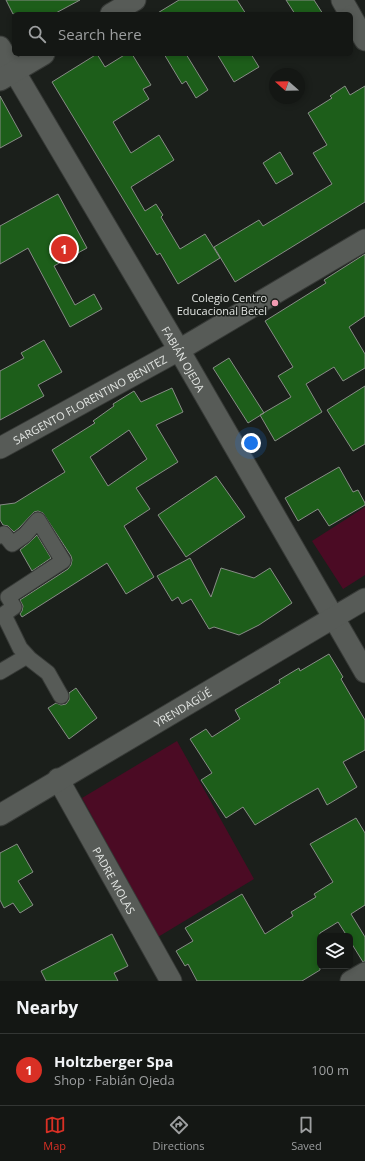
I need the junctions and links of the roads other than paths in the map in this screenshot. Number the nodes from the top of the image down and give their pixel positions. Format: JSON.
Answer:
{"nodes":[{"id":1,"x":135,"y":0,"type":"edge"},
{"id":2,"x":342,"y":0,"type":"edge"},
{"id":3,"x":114,"y":12,"type":"edge"},
{"id":4,"x":348,"y":12,"type":"edge"},
{"id":5,"x":353,"y":20,"type":"edge"},
{"id":6,"x":365,"y":40,"type":"edge"},
{"id":7,"x":0,"y":46,"type":"edge"},
{"id":8,"x":41,"y":56,"type":"edge"},
{"id":9,"x":7,"y":76,"type":"edge"},
{"id":10,"x":365,"y":240,"type":"edge"},
{"id":11,"x":178,"y":350,"type":"junction"},
{"id":12,"x":0,"y":448,"type":"edge"},
{"id":13,"x":0,"y":536,"type":"edge"},
{"id":14,"x":365,"y":598,"type":"edge"},
{"id":15,"x":332,"y":617,"type":"junction"},
{"id":16,"x":3,"y":621,"type":"edge"},
{"id":17,"x":27,"y":656,"type":"junction"},
{"id":18,"x":0,"y":672,"type":"edge"},
{"id":19,"x":365,"y":672,"type":"edge"},
{"id":20,"x":61,"y":696,"type":"dead end"},
{"id":21,"x":58,"y":779,"type":"junction"},
{"id":22,"x":0,"y":815,"type":"edge"},
{"id":23,"x":365,"y":973,"type":"edge"},
{"id":24,"x":171,"y":981,"type":"edge"},
{"id":25,"x":351,"y":981,"type":"edge"}],
"edges":[{"from":1,"to":3,"type":"street"},
{"from":2,"to":4,"type":"street"},
{"from":5,"to":6,"type":"street"},
{"from":7,"to":9,"type":"street","name":"FABIÁN OJEDA"},
{"from":8,"to":9,"type":"street"},
{"from":9,"to":11,"type":"street","name":"FABIÁN OJEDA"},
{"from":10,"to":11,"type":"street","name":"SARGENTO FLORENTINO BENITEZ"},
{"from":11,"to":12,"type":"street","name":"SARGENTO FLORENTINO BENITEZ"},
{"from":11,"to":15,"type":"street","name":"FABIÁN OJEDA"},
{"from":13,"to":16,"type":"street"},
{"from":14,"to":15,"type":"street","name":"YRENDAGÜÉ"},
{"from":15,"to":19,"type":"street","name":"FABIÁN OJEDA"},
{"from":15,"to":21,"type":"street","name":"YRENDAGÜÉ"},
{"from":16,"to":17,"type":"street"},
{"from":17,"to":18,"type":"street"},
{"from":17,"to":20,"type":"street"},
{"from":21,"to":22,"type":"street","name":"YRENDAGÜÉ"},
{"from":21,"to":24,"type":"street","name":"PADRE MOLAS"},
{"from":23,"to":25,"type":"street"}]}
